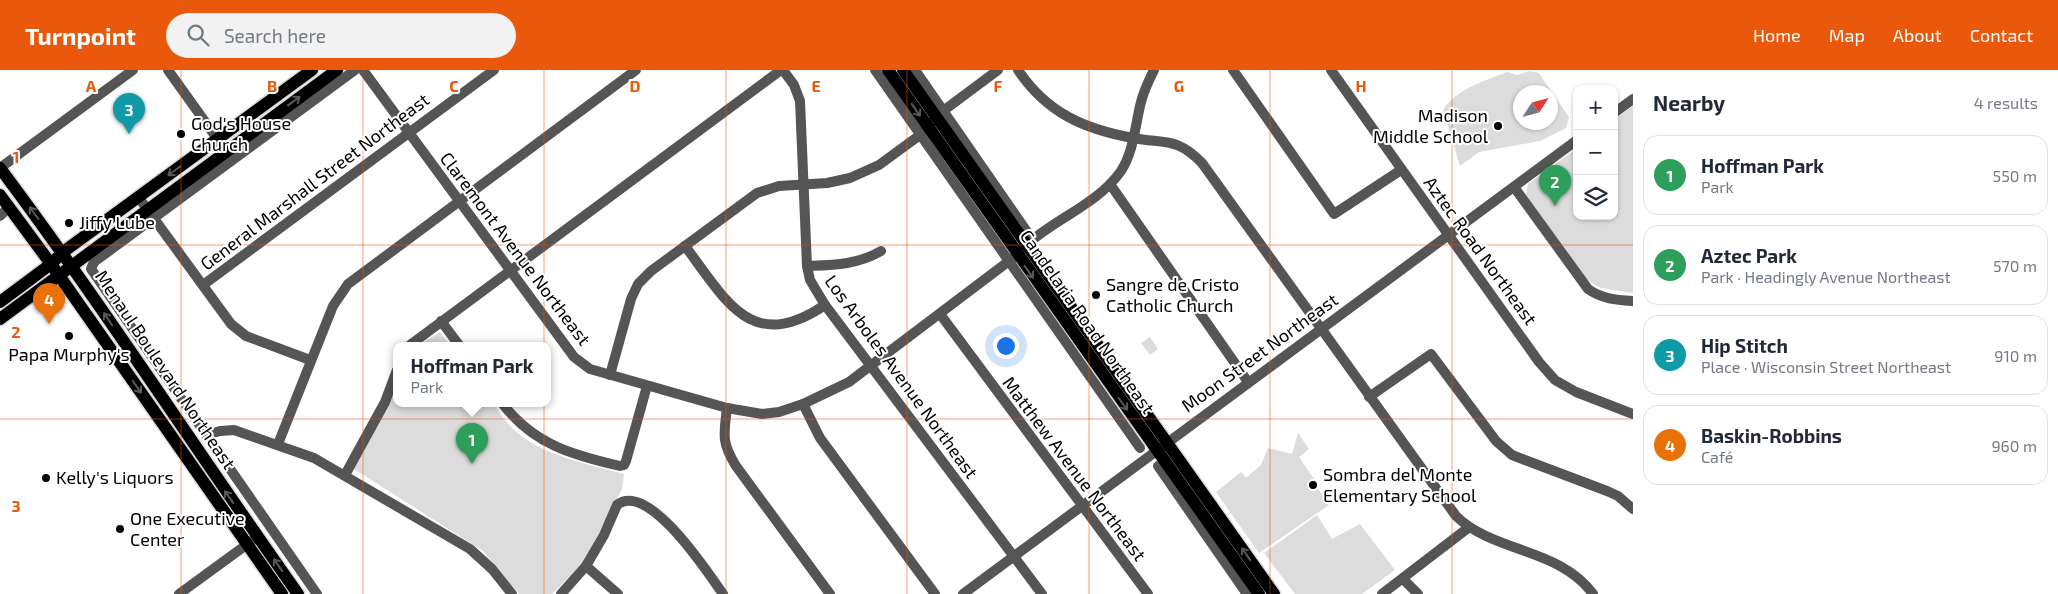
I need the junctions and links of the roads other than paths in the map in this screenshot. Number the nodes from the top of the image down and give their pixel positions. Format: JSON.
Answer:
{"nodes":[{"id":1,"x":133,"y":70,"type":"edge"},
{"id":2,"x":168,"y":70,"type":"edge"},
{"id":3,"x":312,"y":70,"type":"edge"},
{"id":4,"x":337,"y":70,"type":"edge"},
{"id":5,"x":355,"y":70,"type":"edge"},
{"id":6,"x":364,"y":70,"type":"edge"},
{"id":7,"x":494,"y":70,"type":"edge"},
{"id":8,"x":636,"y":70,"type":"edge"},
{"id":9,"x":782,"y":70,"type":"edge"},
{"id":10,"x":875,"y":70,"type":"edge"},
{"id":11,"x":888,"y":70,"type":"edge"},
{"id":12,"x":904,"y":70,"type":"edge"},
{"id":13,"x":915,"y":70,"type":"edge"},
{"id":14,"x":998,"y":70,"type":"edge"},
{"id":15,"x":1018,"y":70,"type":"edge"},
{"id":16,"x":1154,"y":70,"type":"edge"},
{"id":17,"x":1234,"y":70,"type":"edge"},
{"id":18,"x":1331,"y":70,"type":"edge"},
{"id":19,"x":1633,"y":99,"type":"edge"},
{"id":20,"x":1618,"y":110,"type":"edge"},
{"id":21,"x":940,"y":114,"type":"junction"},
{"id":22,"x":924,"y":131,"type":"junction"},
{"id":23,"x":409,"y":133,"type":"junction"},
{"id":24,"x":1134,"y":138,"type":"junction"},
{"id":25,"x":217,"y":139,"type":"junction"},
{"id":26,"x":1573,"y":143,"type":"edge"},
{"id":27,"x":226,"y":151,"type":"junction"},
{"id":28,"x":0,"y":168,"type":"edge"},
{"id":29,"x":1401,"y":170,"type":"junction"},
{"id":30,"x":804,"y":184,"type":"junction"},
{"id":31,"x":1110,"y":184,"type":"junction"},
{"id":32,"x":1514,"y":187,"type":"junction"},
{"id":33,"x":0,"y":195,"type":"edge"},
{"id":34,"x":139,"y":198,"type":"junction"},
{"id":35,"x":460,"y":202,"type":"junction"},
{"id":36,"x":9,"y":206,"type":"junction"},
{"id":37,"x":151,"y":214,"type":"junction"},
{"id":38,"x":0,"y":216,"type":"edge"},
{"id":39,"x":1447,"y":235,"type":"junction"},
{"id":40,"x":1029,"y":242,"type":"junction"},
{"id":41,"x":685,"y":246,"type":"junction"},
{"id":42,"x":881,"y":251,"type":"dead end"},
{"id":43,"x":63,"y":252,"type":"junction"},
{"id":44,"x":1013,"y":258,"type":"junction"},
{"id":45,"x":51,"y":264,"type":"junction"},
{"id":46,"x":73,"y":266,"type":"junction"},
{"id":47,"x":806,"y":266,"type":"junction"},
{"id":48,"x":510,"y":270,"type":"junction"},
{"id":49,"x":59,"y":276,"type":"junction"},
{"id":50,"x":203,"y":285,"type":"junction"},
{"id":51,"x":1633,"y":301,"type":"edge"},
{"id":52,"x":0,"y":302,"type":"edge"},
{"id":53,"x":825,"y":305,"type":"junction"},
{"id":54,"x":940,"y":314,"type":"junction"},
{"id":55,"x":0,"y":319,"type":"edge"},
{"id":56,"x":441,"y":321,"type":"junction"},
{"id":57,"x":1320,"y":329,"type":"junction"},
{"id":58,"x":414,"y":342,"type":"edge"},
{"id":59,"x":457,"y":342,"type":"edge"},
{"id":60,"x":310,"y":360,"type":"junction"},
{"id":61,"x":870,"y":366,"type":"junction"},
{"id":62,"x":610,"y":374,"type":"junction"},
{"id":63,"x":393,"y":381,"type":"edge"},
{"id":64,"x":1248,"y":382,"type":"junction"},
{"id":65,"x":647,"y":386,"type":"junction"},
{"id":66,"x":1369,"y":397,"type":"junction"},
{"id":67,"x":803,"y":404,"type":"junction"},
{"id":68,"x":506,"y":407,"type":"edge"},
{"id":69,"x":727,"y":408,"type":"junction"},
{"id":70,"x":1633,"y":414,"type":"edge"},
{"id":71,"x":206,"y":435,"type":"junction"},
{"id":72,"x":278,"y":444,"type":"junction"},
{"id":73,"x":1162,"y":446,"type":"junction"},
{"id":74,"x":1140,"y":448,"type":"dead end"},
{"id":75,"x":1158,"y":466,"type":"dead end"},
{"id":76,"x":345,"y":475,"type":"junction"},
{"id":77,"x":1081,"y":506,"type":"junction"},
{"id":78,"x":1633,"y":509,"type":"edge"},
{"id":79,"x":1468,"y":528,"type":"junction"},
{"id":80,"x":252,"y":541,"type":"junction"},
{"id":81,"x":1014,"y":556,"type":"junction"},
{"id":82,"x":586,"y":566,"type":"junction"},
{"id":83,"x":1403,"y":579,"type":"junction"},
{"id":84,"x":179,"y":594,"type":"edge"},
{"id":85,"x":282,"y":594,"type":"edge"},
{"id":86,"x":298,"y":594,"type":"edge"},
{"id":87,"x":317,"y":594,"type":"edge"},
{"id":88,"x":512,"y":594,"type":"edge"},
{"id":89,"x":561,"y":594,"type":"edge"},
{"id":90,"x":618,"y":594,"type":"edge"},
{"id":91,"x":723,"y":594,"type":"edge"},
{"id":92,"x":830,"y":594,"type":"edge"},
{"id":93,"x":935,"y":594,"type":"edge"},
{"id":94,"x":963,"y":594,"type":"edge"},
{"id":95,"x":1042,"y":594,"type":"edge"},
{"id":96,"x":1148,"y":594,"type":"edge"},
{"id":97,"x":1247,"y":594,"type":"edge"},
{"id":98,"x":1258,"y":594,"type":"edge"},
{"id":99,"x":1274,"y":594,"type":"edge"},
{"id":100,"x":1382,"y":594,"type":"edge"},
{"id":101,"x":1418,"y":594,"type":"edge"},
{"id":102,"x":1593,"y":594,"type":"edge"}],
"edges":[{"from":1,"to":28,"type":"street"},
{"from":2,"to":25,"type":"street"},
{"from":3,"to":25,"type":"main road"},
{"from":27,"to":4,"type":"main road","one_way":true},
{"from":5,"to":37,"type":"street"},
{"from":6,"to":23,"type":"street","name":"Claremont Avenue Northeast"},
{"from":7,"to":23,"type":"street","name":"General Marshall Street Northeast"},
{"from":8,"to":35,"type":"street"},
{"from":9,"to":30,"type":"street","name":"Los Arboles Avenue Northeast"},
{"from":9,"to":48,"type":"street"},
{"from":10,"to":22,"type":"street"},
{"from":11,"to":22,"type":"main road","name":"Candelaria Road Northeast","one_way":true},
{"from":12,"to":21,"type":"main road","name":"Candelaria Road Northeast"},
{"from":13,"to":21,"type":"street"},
{"from":14,"to":21,"type":"street"},
{"from":15,"to":24,"type":"street"},
{"from":16,"to":24,"type":"street","name":"Claremont Avenue Northeast"},
{"from":17,"to":29,"type":"street"},
{"from":18,"to":29,"type":"street","name":"Aztec Road Northeast"},
{"from":19,"to":20,"type":"street"},
{"from":21,"to":22,"type":"street"},
{"from":21,"to":40,"type":"main road","name":"Candelaria Road Northeast"},
{"from":22,"to":30,"type":"street"},
{"from":22,"to":44,"type":"main road","name":"Candelaria Road Northeast"},
{"from":23,"to":35,"type":"street","name":"Claremont Avenue Northeast"},
{"from":23,"to":50,"type":"street","name":"General Marshall Street Northeast"},
{"from":24,"to":31,"type":"street","name":"Claremont Avenue Northeast"},
{"from":24,"to":57,"type":"street"},
{"from":25,"to":27,"type":"street"},
{"from":25,"to":34,"type":"main road","one_way":true},
{"from":26,"to":32,"type":"street","name":"Moon Street Northeast"},
{"from":27,"to":37,"type":"main road"},
{"from":43,"to":28,"type":"main road","name":"Menaul Boulevard Northeast","one_way":true},
{"from":29,"to":39,"type":"street","name":"Aztec Road Northeast"},
{"from":30,"to":41,"type":"street"},
{"from":30,"to":47,"type":"street","name":"Los Arboles Avenue Northeast"},
{"from":31,"to":40,"type":"street","name":"Claremont Avenue Northeast"},
{"from":31,"to":64,"type":"street"},
{"from":32,"to":39,"type":"street","name":"Moon Street Northeast"},
{"from":32,"to":51,"type":"street"},
{"from":33,"to":36,"type":"main road","name":"Menaul Boulevard Northeast"},
{"from":34,"to":37,"type":"street"},
{"from":34,"to":43,"type":"main road"},
{"from":35,"to":48,"type":"street","name":"Claremont Avenue Northeast"},
{"from":35,"to":60,"type":"street"},
{"from":36,"to":38,"type":"street"},
{"from":36,"to":45,"type":"main road","name":"Menaul Boulevard Northeast"},
{"from":37,"to":46,"type":"main road"},
{"from":37,"to":50,"type":"street"},
{"from":37,"to":71,"type":"street"},
{"from":39,"to":57,"type":"street","name":"Moon Street Northeast"},
{"from":39,"to":70,"type":"street","name":"Aztec Road Northeast"},
{"from":40,"to":44,"type":"street","name":"Claremont Avenue Northeast"},
{"from":40,"to":73,"type":"main road","name":"Candelaria Road Northeast"},
{"from":41,"to":53,"type":"street"},
{"from":41,"to":62,"type":"street"},
{"from":42,"to":47,"type":"street"},
{"from":43,"to":45,"type":"main road"},
{"from":43,"to":46,"type":"main road","name":"Menaul Boulevard Northeast"},
{"from":44,"to":54,"type":"street","name":"Claremont Avenue Northeast"},
{"from":44,"to":73,"type":"main road","name":"Candelaria Road Northeast","one_way":true},
{"from":44,"to":74,"type":"street"},
{"from":45,"to":49,"type":"main road","name":"Menaul Boulevard Northeast"},
{"from":45,"to":52,"type":"main road"},
{"from":46,"to":49,"type":"main road"},
{"from":80,"to":46,"type":"main road","name":"Menaul Boulevard Northeast","one_way":true},
{"from":47,"to":53,"type":"street","name":"Los Arboles Avenue Northeast"},
{"from":48,"to":56,"type":"street"},
{"from":48,"to":62,"type":"street","name":"Claremont Avenue Northeast"},
{"from":49,"to":55,"type":"main road"},
{"from":49,"to":80,"type":"main road","name":"Menaul Boulevard Northeast","one_way":true},
{"from":50,"to":60,"type":"street"},
{"from":53,"to":61,"type":"street","name":"Los Arboles Avenue Northeast"},
{"from":54,"to":61,"type":"street","name":"Claremont Avenue Northeast"},
{"from":54,"to":77,"type":"street","name":"Matthew Avenue Northeast"},
{"from":56,"to":58,"type":"street"},
{"from":56,"to":59,"type":"street"},
{"from":57,"to":64,"type":"street","name":"Moon Street Northeast"},
{"from":57,"to":66,"type":"street"},
{"from":60,"to":72,"type":"street"},
{"from":61,"to":67,"type":"street","name":"Claremont Avenue Northeast"},
{"from":61,"to":81,"type":"street","name":"Los Arboles Avenue Northeast"},
{"from":62,"to":65,"type":"street","name":"Claremont Avenue Northeast"},
{"from":63,"to":76,"type":"street"},
{"from":64,"to":73,"type":"street","name":"Moon Street Northeast"},
{"from":65,"to":68,"type":"street"},
{"from":65,"to":69,"type":"street","name":"Claremont Avenue Northeast"},
{"from":66,"to":78,"type":"street"},
{"from":66,"to":79,"type":"street"},
{"from":67,"to":69,"type":"street","name":"Claremont Avenue Northeast"},
{"from":67,"to":93,"type":"street"},
{"from":69,"to":92,"type":"street"},
{"from":71,"to":72,"type":"street"},
{"from":71,"to":87,"type":"street"},
{"from":72,"to":76,"type":"street"},
{"from":73,"to":77,"type":"street","name":"Moon Street Northeast"},
{"from":73,"to":98,"type":"main road","name":"Candelaria Road Northeast"},
{"from":99,"to":73,"type":"main road","name":"Candelaria Road Northeast","one_way":true},
{"from":75,"to":97,"type":"street"},
{"from":76,"to":88,"type":"street"},
{"from":77,"to":81,"type":"street","name":"Moon Street Northeast"},
{"from":77,"to":96,"type":"street","name":"Matthew Avenue Northeast"},
{"from":79,"to":83,"type":"street"},
{"from":79,"to":102,"type":"street"},
{"from":80,"to":84,"type":"street"},
{"from":80,"to":85,"type":"main road","name":"Menaul Boulevard Northeast"},
{"from":86,"to":80,"type":"main road","name":"Menaul Boulevard Northeast","one_way":true},
{"from":81,"to":94,"type":"street","name":"Moon Street Northeast"},
{"from":81,"to":95,"type":"street","name":"Los Arboles Avenue Northeast"},
{"from":82,"to":89,"type":"street"},
{"from":82,"to":90,"type":"street"},
{"from":82,"to":91,"type":"street"},
{"from":83,"to":100,"type":"street"},
{"from":83,"to":101,"type":"street"}]}
